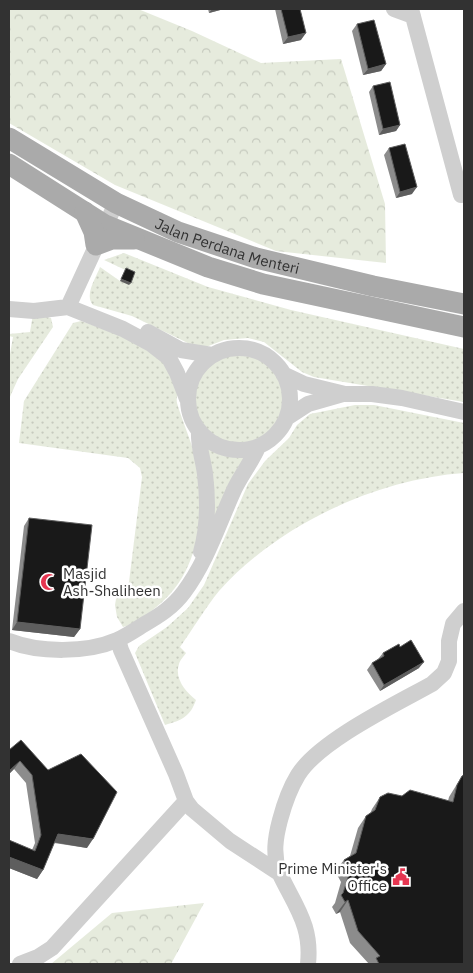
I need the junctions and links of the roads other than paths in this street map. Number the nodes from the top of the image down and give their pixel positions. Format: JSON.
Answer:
{"nodes":[{"id":1,"x":394,"y":9,"type":"edge"},
{"id":2,"x":412,"y":12,"type":"edge"},
{"id":3,"x":9,"y":138,"type":"edge"},
{"id":4,"x":9,"y":164,"type":"edge"},
{"id":5,"x":461,"y":195,"type":"dead end"},
{"id":6,"x":116,"y":203,"type":"junction"},
{"id":7,"x":85,"y":212,"type":"junction"},
{"id":8,"x":105,"y":225,"type":"junction"},
{"id":9,"x":140,"y":239,"type":"junction"},
{"id":10,"x":96,"y":245,"type":"junction"},
{"id":11,"x":436,"y":298,"type":"junction"},
{"id":12,"x":464,"y":304,"type":"edge"},
{"id":13,"x":68,"y":307,"type":"junction"},
{"id":14,"x":9,"y":309,"type":"edge"},
{"id":15,"x":86,"y":313,"type":"junction"},
{"id":16,"x":464,"y":314,"type":"edge"},
{"id":17,"x":464,"y":327,"type":"edge"},
{"id":18,"x":212,"y":355,"type":"junction"},
{"id":19,"x":285,"y":375,"type":"junction"},
{"id":20,"x":345,"y":394,"type":"junction"},
{"id":21,"x":188,"y":401,"type":"junction"},
{"id":22,"x":464,"y":412,"type":"edge"},
{"id":23,"x":288,"y":417,"type":"junction"},
{"id":24,"x":199,"y":431,"type":"junction"},
{"id":25,"x":258,"y":447,"type":"junction"},
{"id":26,"x":195,"y":576,"type":"junction"},
{"id":27,"x":464,"y":611,"type":"edge"},
{"id":28,"x":118,"y":640,"type":"junction"},
{"id":29,"x":10,"y":644,"type":"edge"},
{"id":30,"x":186,"y":801,"type":"junction"},
{"id":31,"x":280,"y":873,"type":"junction"},
{"id":32,"x":20,"y":964,"type":"edge"},
{"id":33,"x":308,"y":964,"type":"edge"}],
"edges":[{"from":1,"to":2,"type":"street"},
{"from":2,"to":5,"type":"street"},
{"from":3,"to":6,"type":"main road","name":"Jalan Perdana Menteri"},
{"from":4,"to":7,"type":"main road","name":"Jalan Perdana Menteri"},
{"from":6,"to":8,"type":"street"},
{"from":6,"to":11,"type":"main road","name":"Jalan Perdana Menteri"},
{"from":7,"to":8,"type":"main road","name":"Jalan Perdana Menteri"},
{"from":7,"to":10,"type":"main road"},
{"from":8,"to":9,"type":"main road","name":"Jalan Perdana Menteri"},
{"from":8,"to":10,"type":"street"},
{"from":9,"to":10,"type":"main road"},
{"from":9,"to":17,"type":"main road","name":"Jalan Perdana Menteri"},
{"from":10,"to":13,"type":"street"},
{"from":11,"to":12,"type":"main road","name":"Jalan Perdana Menteri"},
{"from":11,"to":16,"type":"main road"},
{"from":13,"to":14,"type":"street"},
{"from":13,"to":15,"type":"street"},
{"from":15,"to":18,"type":"street"},
{"from":15,"to":21,"type":"street"},
{"from":18,"to":19,"type":"street"},
{"from":18,"to":21,"type":"street"},
{"from":19,"to":20,"type":"street"},
{"from":19,"to":23,"type":"street"},
{"from":20,"to":22,"type":"street"},
{"from":20,"to":23,"type":"street"},
{"from":21,"to":24,"type":"street"},
{"from":23,"to":25,"type":"street"},
{"from":24,"to":25,"type":"street"},
{"from":24,"to":26,"type":"street"},
{"from":25,"to":26,"type":"street"},
{"from":26,"to":28,"type":"street"},
{"from":27,"to":31,"type":"street"},
{"from":28,"to":29,"type":"street"},
{"from":28,"to":30,"type":"street"},
{"from":30,"to":31,"type":"street"},
{"from":30,"to":32,"type":"street"},
{"from":31,"to":33,"type":"street"}]}
